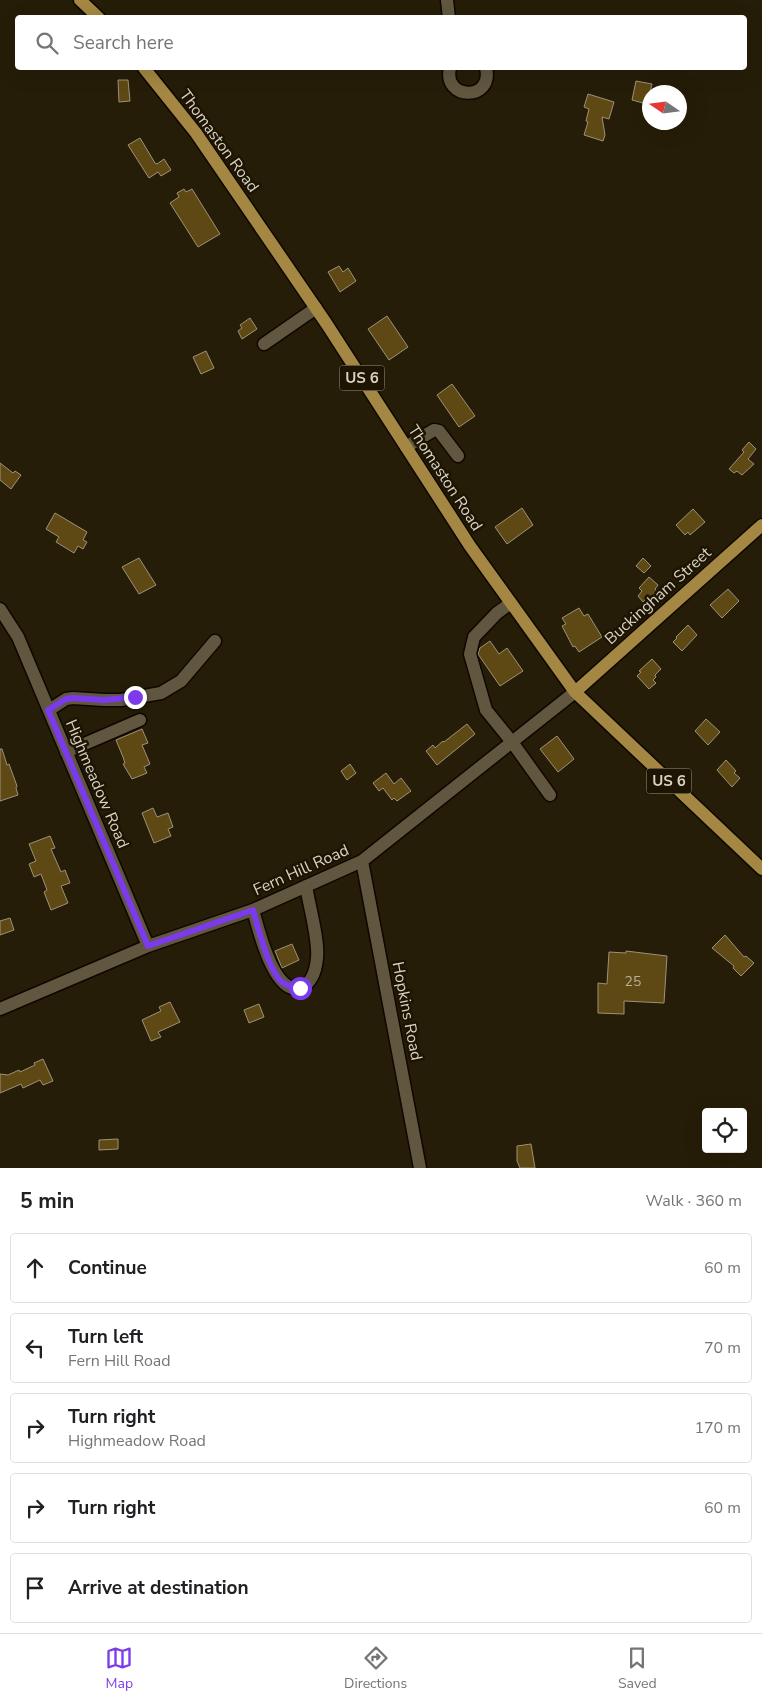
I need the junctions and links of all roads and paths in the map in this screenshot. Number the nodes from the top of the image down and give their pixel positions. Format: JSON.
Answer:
{"nodes":[{"id":1,"x":80,"y":0,"type":"edge"},
{"id":2,"x":447,"y":0,"type":"edge"},
{"id":3,"x":96,"y":15,"type":"edge"},
{"id":4,"x":449,"y":15,"type":"edge"},
{"id":5,"x":146,"y":70,"type":"edge"},
{"id":6,"x":450,"y":70,"type":"edge"},
{"id":7,"x":486,"y":70,"type":"edge"},
{"id":8,"x":316,"y":308,"type":"junction"},
{"id":9,"x":264,"y":344,"type":"dead end"},
{"id":10,"x":406,"y":447,"type":"junction"},
{"id":11,"x":458,"y":456,"type":"dead end"},
{"id":12,"x":762,"y":525,"type":"edge"},
{"id":13,"x":511,"y":603,"type":"junction"},
{"id":14,"x":0,"y":609,"type":"edge"},
{"id":15,"x":214,"y":642,"type":"dead end"},
{"id":16,"x":575,"y":692,"type":"junction"},
{"id":17,"x":48,"y":710,"type":"junction"},
{"id":18,"x":140,"y":720,"type":"dead end"},
{"id":19,"x":512,"y":742,"type":"junction"},
{"id":20,"x":66,"y":752,"type":"junction"},
{"id":21,"x":550,"y":795,"type":"dead end"},
{"id":22,"x":362,"y":861,"type":"junction"},
{"id":23,"x":762,"y":869,"type":"edge"},
{"id":24,"x":306,"y":886,"type":"junction"},
{"id":25,"x":253,"y":910,"type":"junction"},
{"id":26,"x":148,"y":946,"type":"junction"},
{"id":27,"x":0,"y":1009,"type":"edge"},
{"id":28,"x":420,"y":1168,"type":"edge"}],
"edges":[{"from":1,"to":3,"type":"main road"},
{"from":2,"to":4,"type":"street"},
{"from":5,"to":8,"type":"main road","name":"Thomaston Road","number":"US 6"},
{"from":6,"to":7,"type":"street"},
{"from":8,"to":9,"type":"street"},
{"from":8,"to":10,"type":"main road","name":"Thomaston Road","number":"US 6"},
{"from":10,"to":11,"type":"street"},
{"from":10,"to":13,"type":"main road","name":"Thomaston Road","number":"US 6"},
{"from":12,"to":16,"type":"main road","name":"Buckingham Street"},
{"from":13,"to":16,"type":"main road","name":"Thomaston Road","number":"US 6"},
{"from":13,"to":19,"type":"street"},
{"from":14,"to":17,"type":"street","name":"Highmeadow Road"},
{"from":15,"to":17,"type":"street"},
{"from":16,"to":19,"type":"street","name":"Fern Hill Road"},
{"from":16,"to":23,"type":"main road","name":"Thomaston Road","number":"US 6"},
{"from":17,"to":20,"type":"street","name":"Highmeadow Road"},
{"from":18,"to":20,"type":"street"},
{"from":19,"to":21,"type":"street"},
{"from":19,"to":22,"type":"street","name":"Fern Hill Road"},
{"from":20,"to":26,"type":"street","name":"Highmeadow Road"},
{"from":22,"to":24,"type":"street","name":"Fern Hill Road"},
{"from":22,"to":28,"type":"street","name":"Hopkins Road"},
{"from":24,"to":25,"type":"street","name":"Fern Hill Road"},
{"from":24,"to":25,"type":"street"},
{"from":25,"to":26,"type":"street","name":"Fern Hill Road"},
{"from":26,"to":27,"type":"street","name":"Fern Hill Road"}]}
